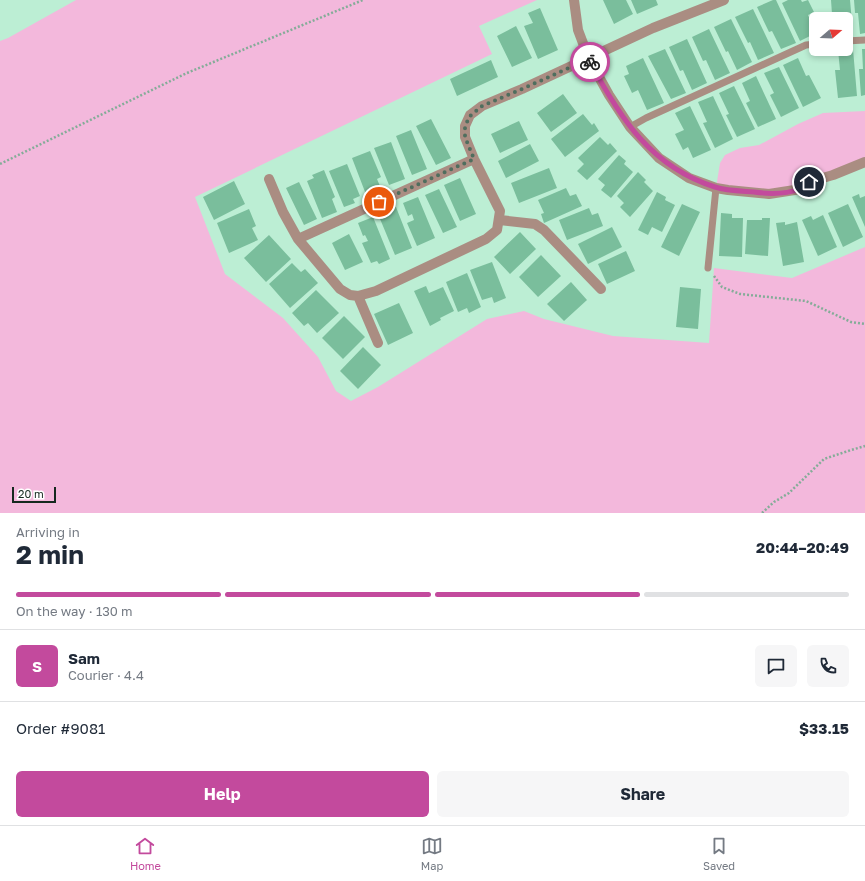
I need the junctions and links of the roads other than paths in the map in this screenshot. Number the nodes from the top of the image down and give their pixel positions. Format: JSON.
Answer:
{"nodes":[{"id":1,"x":574,"y":0,"type":"edge"},
{"id":2,"x":724,"y":0,"type":"edge"},
{"id":3,"x":865,"y":40,"type":"edge"},
{"id":4,"x":853,"y":41,"type":"edge"},
{"id":5,"x":809,"y":45,"type":"edge"},
{"id":6,"x":589,"y":59,"type":"junction"},
{"id":7,"x":630,"y":127,"type":"junction"},
{"id":8,"x":474,"y":159,"type":"junction"},
{"id":9,"x":865,"y":162,"type":"edge"},
{"id":10,"x":269,"y":179,"type":"dead end"},
{"id":11,"x":716,"y":188,"type":"junction"},
{"id":12,"x":500,"y":220,"type":"junction"},
{"id":13,"x":298,"y":239,"type":"junction"},
{"id":14,"x":708,"y":268,"type":"road end"},
{"id":15,"x":601,"y":289,"type":"dead end"},
{"id":16,"x":358,"y":296,"type":"junction"},
{"id":17,"x":378,"y":344,"type":"dead end"}],
"edges":[{"from":1,"to":6,"type":"street"},
{"from":2,"to":6,"type":"street"},
{"from":3,"to":4,"type":"lane"},
{"from":5,"to":7,"type":"lane"},
{"from":6,"to":7,"type":"street"},
{"from":6,"to":8,"type":"street"},
{"from":7,"to":11,"type":"street"},
{"from":8,"to":12,"type":"street"},
{"from":8,"to":13,"type":"street"},
{"from":9,"to":11,"type":"street"},
{"from":10,"to":13,"type":"street"},
{"from":11,"to":14,"type":"lane"},
{"from":12,"to":15,"type":"street"},
{"from":12,"to":16,"type":"street"},
{"from":13,"to":16,"type":"street"},
{"from":16,"to":17,"type":"street"}]}
